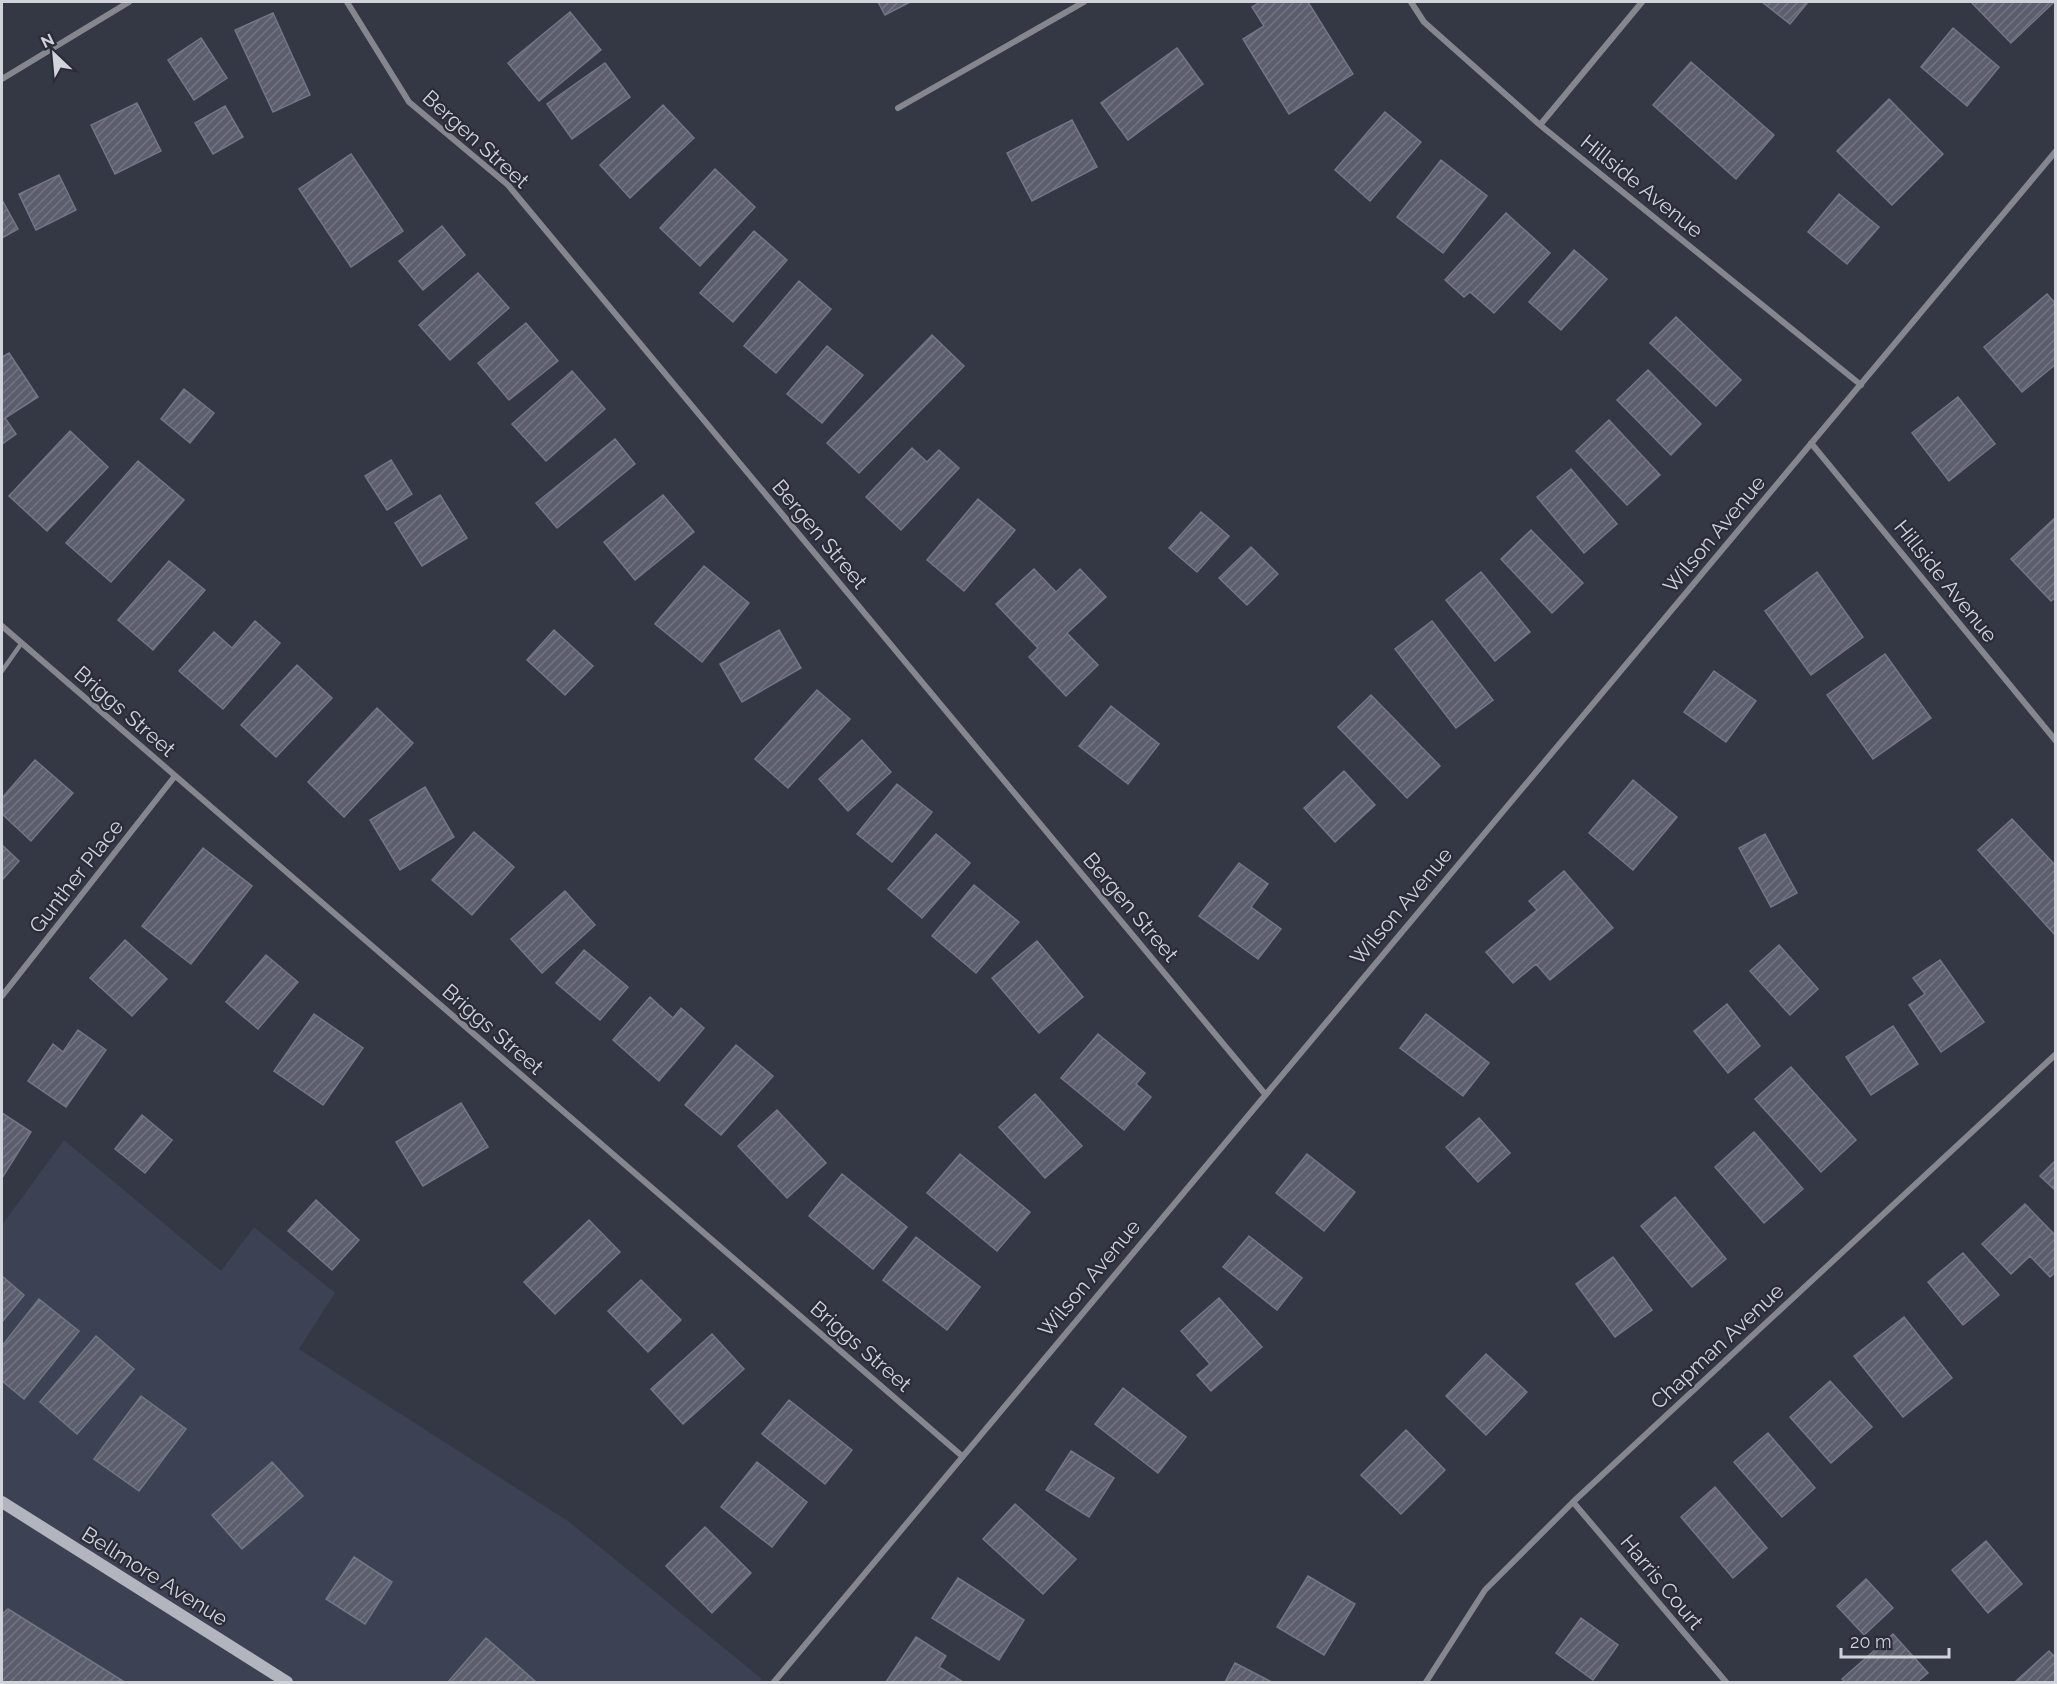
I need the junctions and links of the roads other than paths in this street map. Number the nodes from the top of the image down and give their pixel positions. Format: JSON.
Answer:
{"nodes":[{"id":1,"x":129,"y":2,"type":"edge"},
{"id":2,"x":347,"y":2,"type":"edge"},
{"id":3,"x":1084,"y":2,"type":"edge"},
{"id":4,"x":1412,"y":2,"type":"edge"},
{"id":5,"x":1642,"y":2,"type":"edge"},
{"id":6,"x":2,"y":79,"type":"edge"},
{"id":7,"x":897,"y":108,"type":"dead end"},
{"id":8,"x":1540,"y":125,"type":"junction"},
{"id":9,"x":2055,"y":152,"type":"edge"},
{"id":10,"x":1861,"y":385,"type":"junction"},
{"id":11,"x":1811,"y":443,"type":"junction"},
{"id":12,"x":2,"y":626,"type":"edge"},
{"id":13,"x":21,"y":644,"type":"junction"},
{"id":14,"x":2,"y":672,"type":"edge"},
{"id":15,"x":2055,"y":741,"type":"edge"},
{"id":16,"x":176,"y":776,"type":"junction"},
{"id":17,"x":2,"y":996,"type":"edge"},
{"id":18,"x":2055,"y":1054,"type":"edge"},
{"id":19,"x":1265,"y":1094,"type":"junction"},
{"id":20,"x":962,"y":1456,"type":"junction"},
{"id":21,"x":2,"y":1502,"type":"edge"},
{"id":22,"x":1573,"y":1502,"type":"junction"},
{"id":23,"x":287,"y":1683,"type":"edge"},
{"id":24,"x":774,"y":1683,"type":"edge"},
{"id":25,"x":1425,"y":1683,"type":"edge"},
{"id":26,"x":1726,"y":1683,"type":"edge"}],
"edges":[{"from":1,"to":6,"type":"street"},
{"from":2,"to":19,"type":"street","name":"Bergen Street"},
{"from":3,"to":7,"type":"street"},
{"from":4,"to":8,"type":"street","name":"Hillside Avenue"},
{"from":5,"to":8,"type":"street"},
{"from":8,"to":10,"type":"street","name":"Hillside Avenue"},
{"from":9,"to":10,"type":"street","name":"Wilson Avenue"},
{"from":10,"to":11,"type":"street","name":"Wilson Avenue"},
{"from":11,"to":15,"type":"street","name":"Hillside Avenue"},
{"from":11,"to":19,"type":"street","name":"Wilson Avenue"},
{"from":12,"to":13,"type":"street","name":"Briggs Street"},
{"from":13,"to":14,"type":"lane"},
{"from":13,"to":16,"type":"street","name":"Briggs Street"},
{"from":16,"to":17,"type":"street","name":"Gunther Place"},
{"from":16,"to":20,"type":"street","name":"Briggs Street"},
{"from":18,"to":22,"type":"street","name":"Chapman Avenue"},
{"from":19,"to":20,"type":"street","name":"Wilson Avenue"},
{"from":20,"to":24,"type":"street","name":"Wilson Avenue"},
{"from":21,"to":23,"type":"main road","name":"Bellmore Avenue"},
{"from":22,"to":25,"type":"street","name":"Chapman Avenue"},
{"from":22,"to":26,"type":"street","name":"Harris Court"}]}
